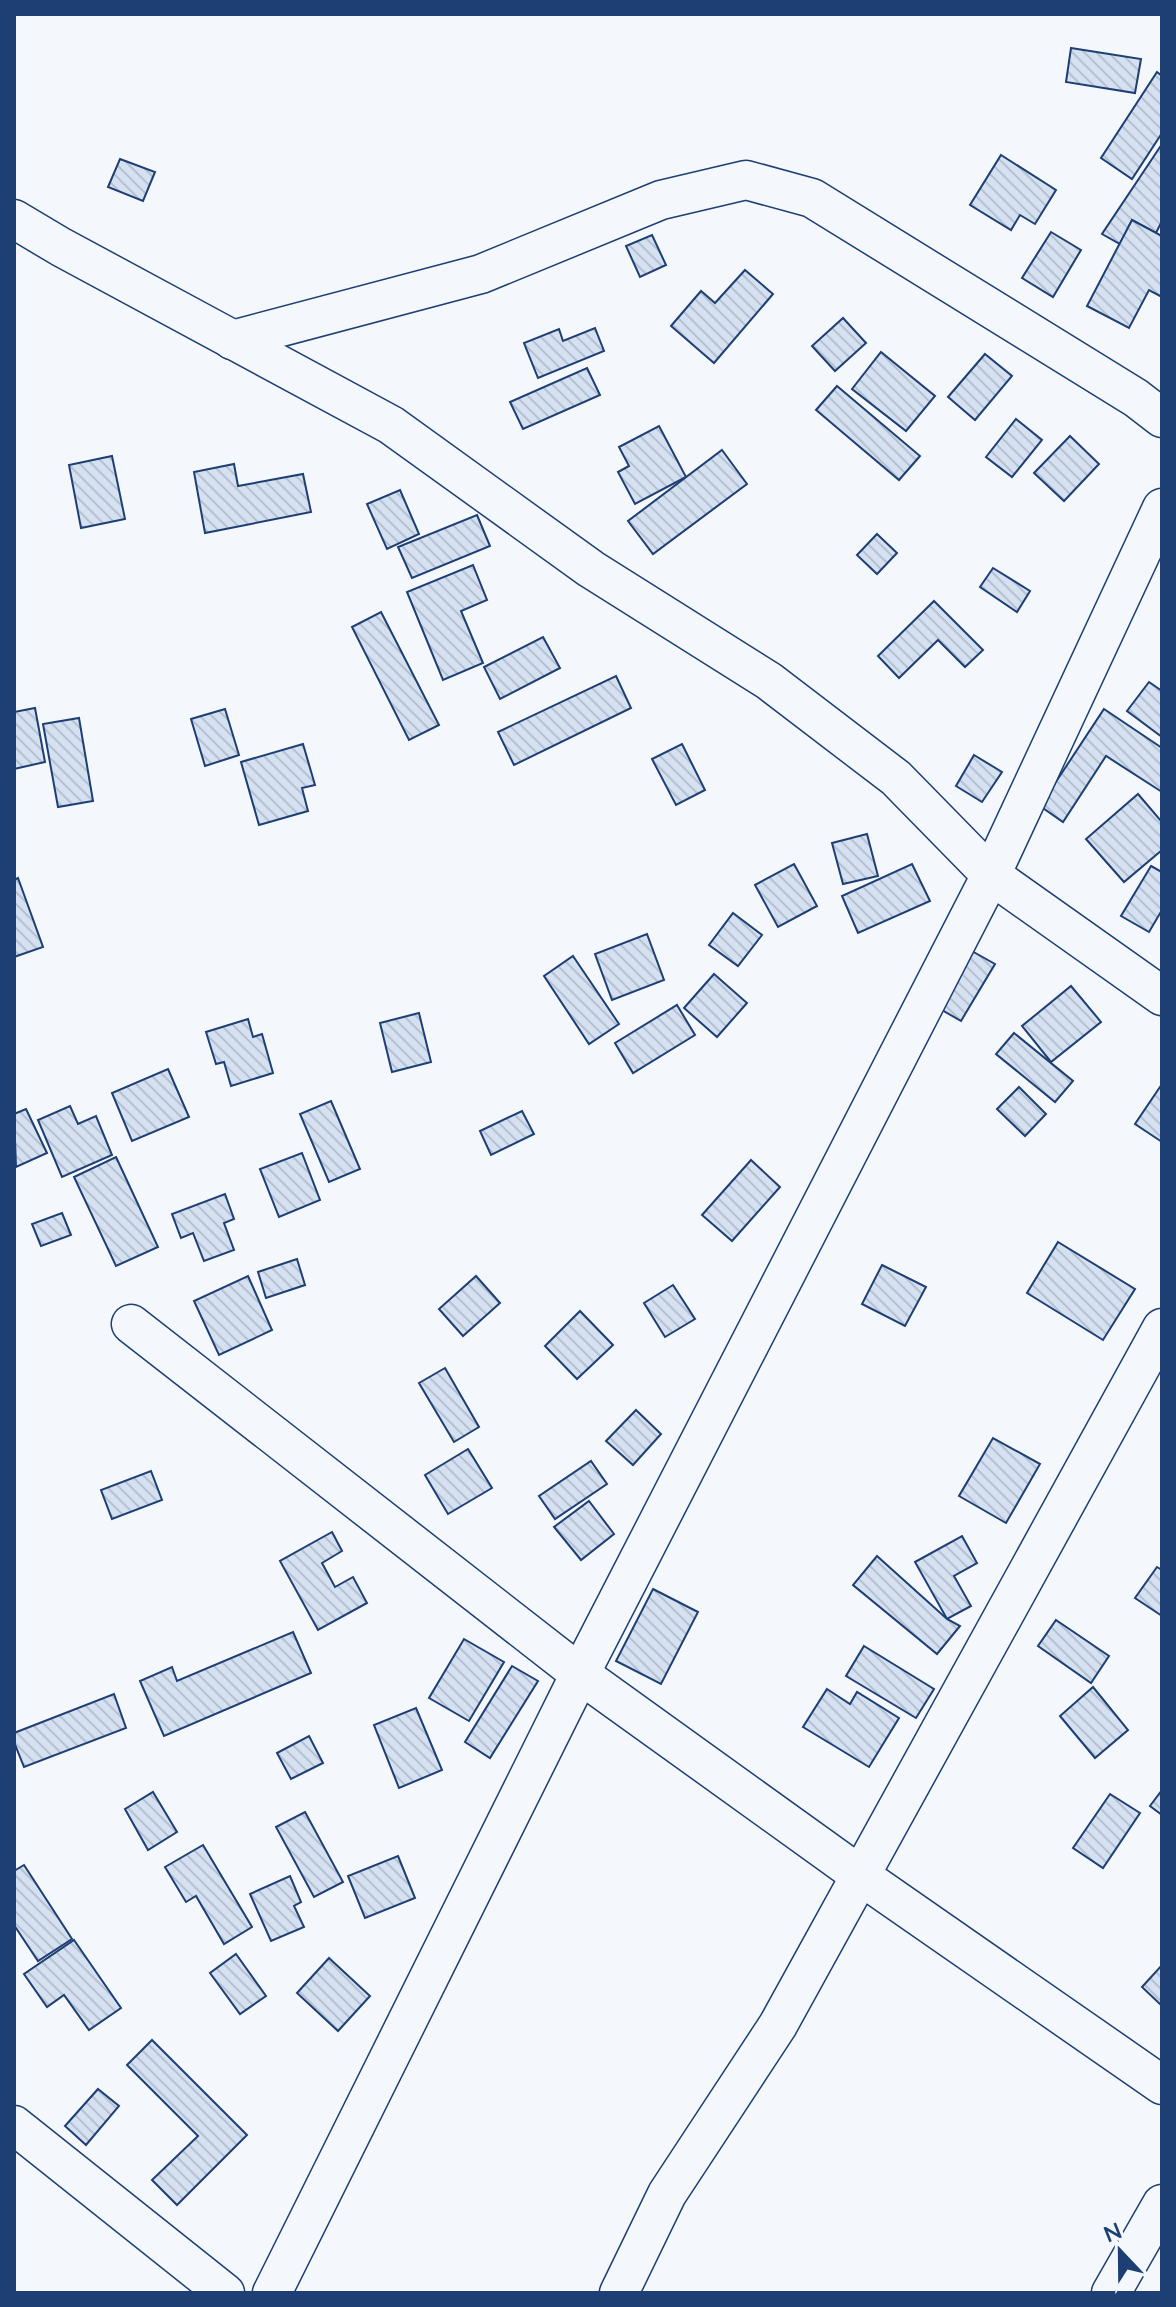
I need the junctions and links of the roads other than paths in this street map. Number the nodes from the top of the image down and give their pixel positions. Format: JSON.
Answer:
{"nodes":[{"id":1,"x":14,"y":219,"type":"edge"},
{"id":2,"x":232,"y":340,"type":"junction"},
{"id":3,"x":1162,"y":418,"type":"edge"},
{"id":4,"x":1162,"y":508,"type":"edge"},
{"id":5,"x":991,"y":875,"type":"junction"},
{"id":6,"x":1162,"y":996,"type":"edge"},
{"id":7,"x":131,"y":1324,"type":"dead end"},
{"id":8,"x":1162,"y":1328,"type":"edge"},
{"id":9,"x":580,"y":1674,"type":"junction"},
{"id":10,"x":861,"y":1876,"type":"junction"},
{"id":11,"x":1162,"y":2085,"type":"edge"},
{"id":12,"x":14,"y":2125,"type":"edge"},
{"id":13,"x":1162,"y":2204,"type":"edge"},
{"id":14,"x":225,"y":2293,"type":"edge"},
{"id":15,"x":272,"y":2293,"type":"edge"},
{"id":16,"x":619,"y":2293,"type":"edge"},
{"id":17,"x":1111,"y":2293,"type":"edge"}],
"edges":[{"from":1,"to":2,"type":"street"},
{"from":2,"to":3,"type":"street"},
{"from":2,"to":5,"type":"street"},
{"from":4,"to":5,"type":"street"},
{"from":5,"to":6,"type":"street"},
{"from":5,"to":9,"type":"street"},
{"from":7,"to":9,"type":"street"},
{"from":8,"to":10,"type":"street"},
{"from":9,"to":10,"type":"street"},
{"from":9,"to":15,"type":"street"},
{"from":10,"to":11,"type":"street"},
{"from":10,"to":16,"type":"street"},
{"from":12,"to":14,"type":"street"},
{"from":13,"to":17,"type":"street"}]}
